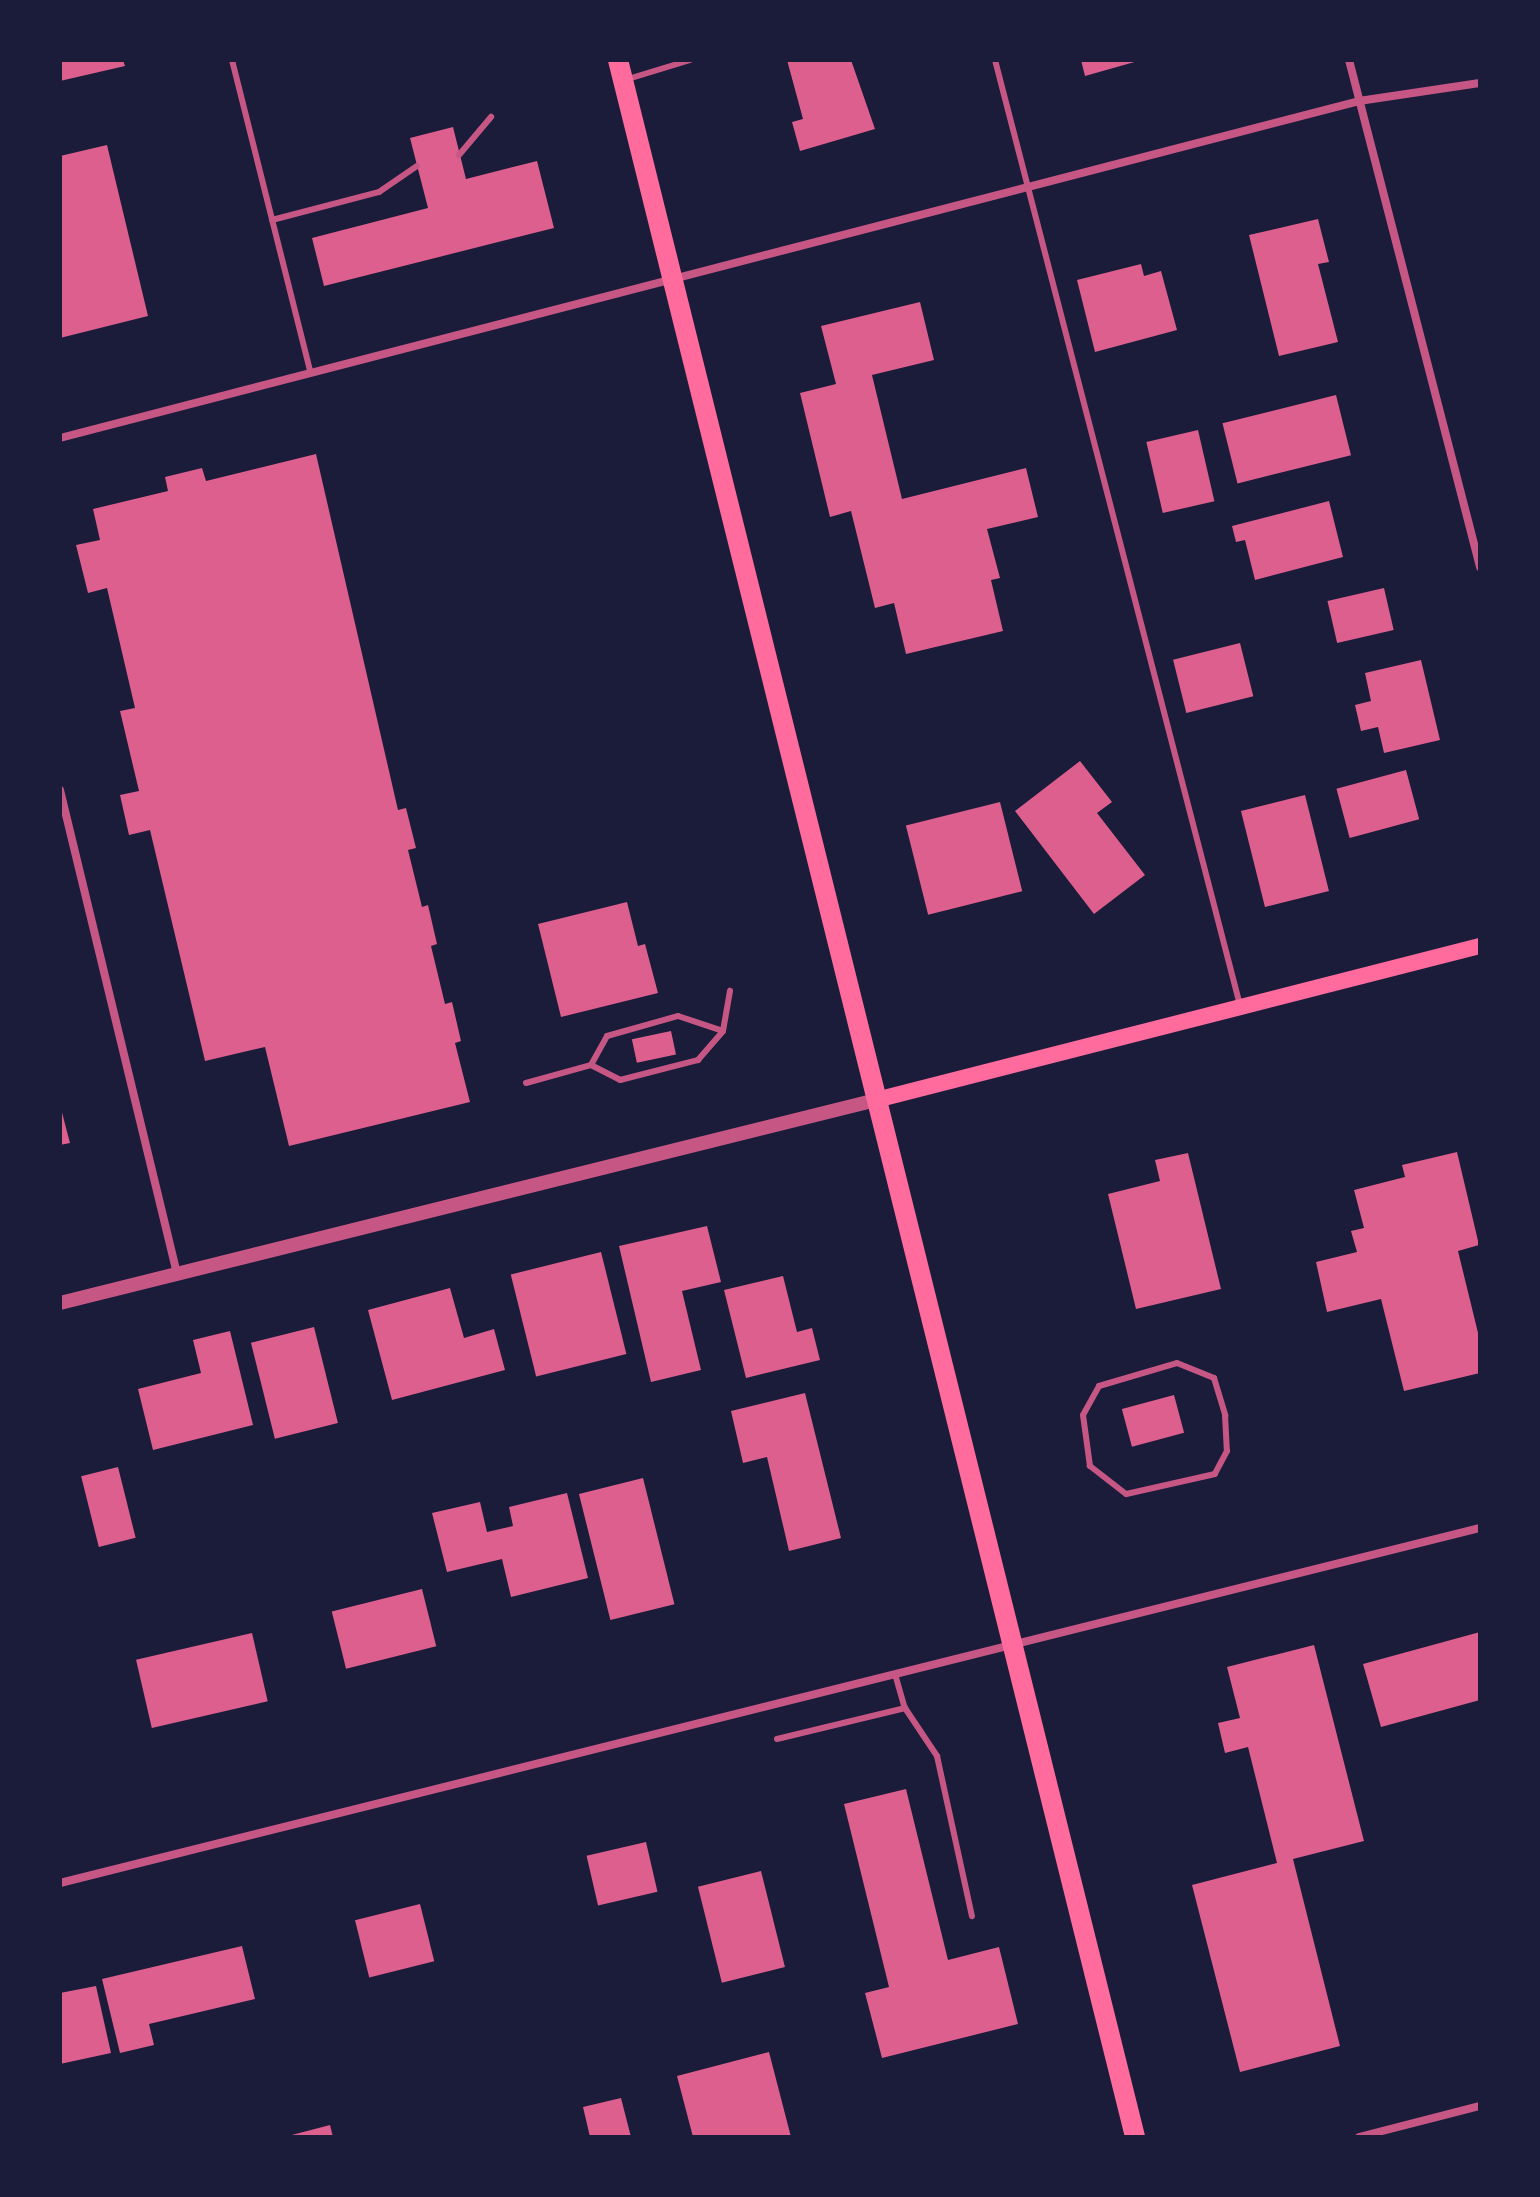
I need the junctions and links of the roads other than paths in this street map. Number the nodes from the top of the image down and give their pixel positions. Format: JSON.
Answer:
{"nodes":[{"id":1,"x":232,"y":60,"type":"edge"},
{"id":2,"x":618,"y":60,"type":"edge"},
{"id":3,"x":690,"y":60,"type":"edge"},
{"id":4,"x":995,"y":60,"type":"edge"},
{"id":5,"x":1349,"y":60,"type":"edge"},
{"id":6,"x":623,"y":81,"type":"junction"},
{"id":7,"x":1480,"y":83,"type":"edge"},
{"id":8,"x":1359,"y":101,"type":"junction"},
{"id":9,"x":491,"y":117,"type":"dead end"},
{"id":10,"x":459,"y":155,"type":"dead end"},
{"id":11,"x":417,"y":166,"type":"dead end"},
{"id":12,"x":1029,"y":191,"type":"junction"},
{"id":13,"x":272,"y":220,"type":"junction"},
{"id":14,"x":671,"y":276,"type":"junction"},
{"id":15,"x":310,"y":371,"type":"junction"},
{"id":16,"x":60,"y":438,"type":"edge"},
{"id":17,"x":1480,"y":567,"type":"edge"},
{"id":18,"x":60,"y":790,"type":"edge"},
{"id":19,"x":1480,"y":946,"type":"edge"},
{"id":20,"x":730,"y":991,"type":"dead end"},
{"id":21,"x":1240,"y":1006,"type":"junction"},
{"id":22,"x":723,"y":1031,"type":"junction"},
{"id":23,"x":591,"y":1065,"type":"junction"},
{"id":24,"x":526,"y":1083,"type":"dead end"},
{"id":25,"x":876,"y":1100,"type":"junction"},
{"id":26,"x":177,"y":1274,"type":"junction"},
{"id":27,"x":60,"y":1303,"type":"edge"},
{"id":28,"x":1215,"y":1474,"type":"joint"},
{"id":29,"x":1480,"y":1528,"type":"edge"},
{"id":30,"x":1011,"y":1644,"type":"junction"},
{"id":31,"x":895,"y":1674,"type":"junction"},
{"id":32,"x":905,"y":1708,"type":"junction"},
{"id":33,"x":777,"y":1739,"type":"dead end"},
{"id":34,"x":60,"y":1883,"type":"edge"},
{"id":35,"x":972,"y":1916,"type":"dead end"},
{"id":36,"x":1480,"y":2106,"type":"edge"},
{"id":37,"x":1135,"y":2137,"type":"edge"},
{"id":38,"x":1359,"y":2137,"type":"edge"}],
"edges":[{"from":1,"to":13,"type":"lane"},
{"from":2,"to":6,"type":"main road"},
{"from":3,"to":6,"type":"lane"},
{"from":4,"to":12,"type":"lane"},
{"from":5,"to":8,"type":"street"},
{"from":6,"to":14,"type":"main road"},
{"from":7,"to":8,"type":"street"},
{"from":8,"to":12,"type":"street"},
{"from":8,"to":17,"type":"street"},
{"from":9,"to":10,"type":"lane"},
{"from":11,"to":13,"type":"lane"},
{"from":12,"to":14,"type":"street"},
{"from":12,"to":21,"type":"lane"},
{"from":13,"to":15,"type":"lane"},
{"from":14,"to":15,"type":"street"},
{"from":14,"to":25,"type":"main road"},
{"from":15,"to":16,"type":"street"},
{"from":18,"to":26,"type":"street"},
{"from":19,"to":21,"type":"main road"},
{"from":20,"to":22,"type":"lane"},
{"from":21,"to":25,"type":"main road"},
{"from":22,"to":23,"type":"lane"},
{"from":22,"to":23,"type":"lane"},
{"from":23,"to":24,"type":"lane"},
{"from":25,"to":26,"type":"street"},
{"from":25,"to":30,"type":"main road"},
{"from":26,"to":27,"type":"street"},
{"from":28,"to":28,"type":"lane"},
{"from":29,"to":30,"type":"street"},
{"from":30,"to":31,"type":"street"},
{"from":30,"to":37,"type":"main road"},
{"from":31,"to":32,"type":"lane"},
{"from":31,"to":34,"type":"street"},
{"from":32,"to":33,"type":"lane"},
{"from":32,"to":35,"type":"lane"},
{"from":36,"to":38,"type":"street"}]}
